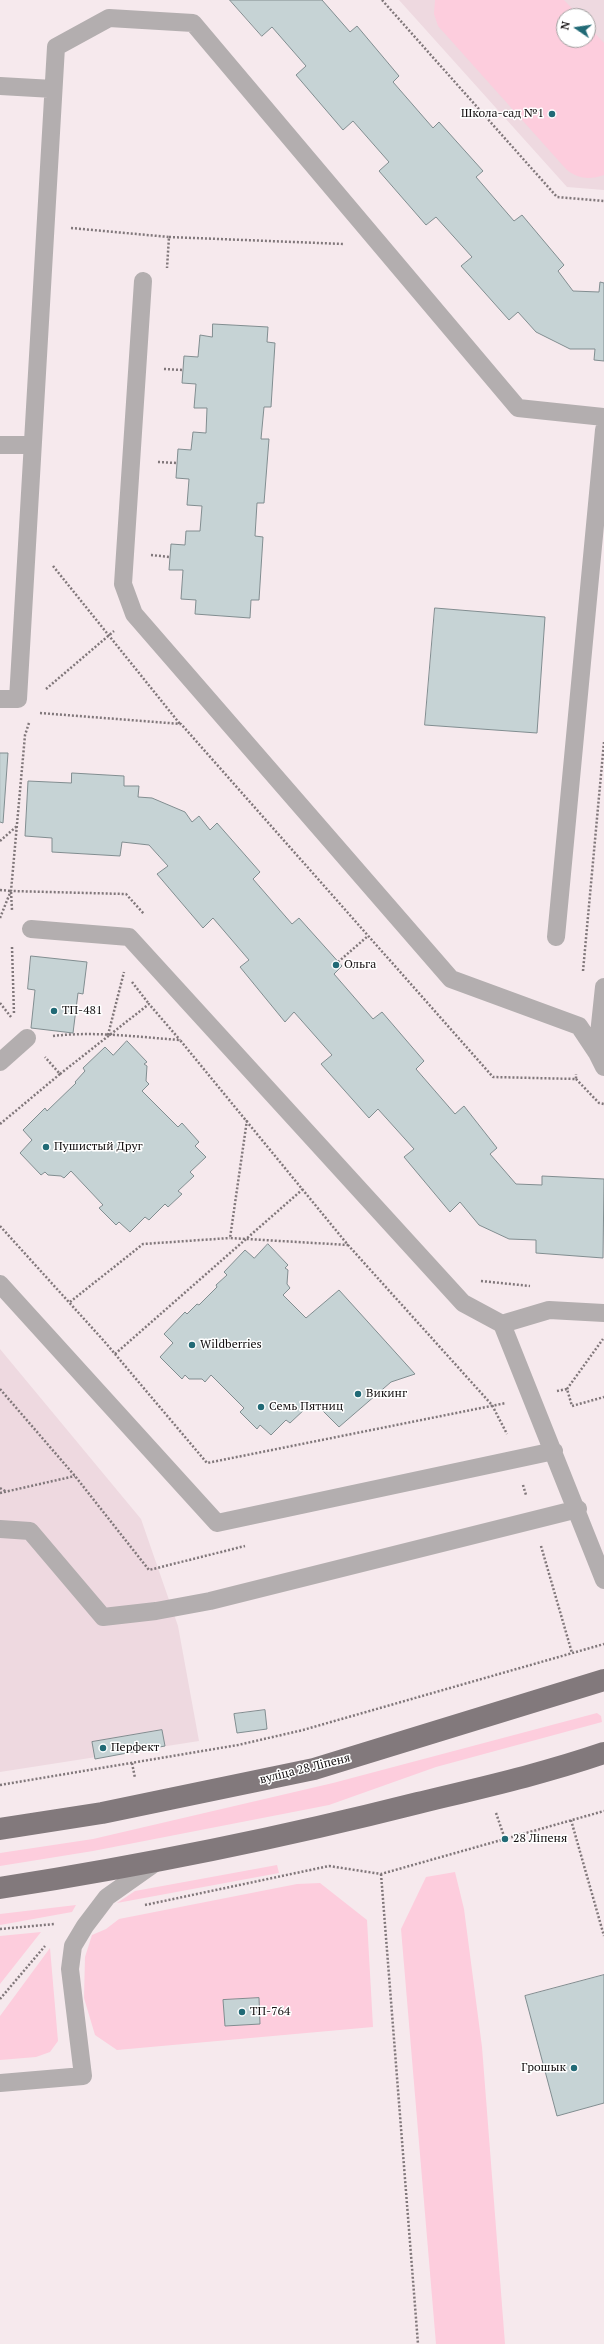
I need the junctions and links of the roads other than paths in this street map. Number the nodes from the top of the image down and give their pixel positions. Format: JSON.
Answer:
{"nodes":[{"id":1,"x":0,"y":86,"type":"edge"},
{"id":2,"x":53,"y":89,"type":"junction"},
{"id":3,"x":143,"y":281,"type":"dead end"},
{"id":4,"x":604,"y":418,"type":"edge"},
{"id":5,"x":604,"y":430,"type":"edge"},
{"id":6,"x":0,"y":445,"type":"edge"},
{"id":7,"x":32,"y":445,"type":"junction"},
{"id":8,"x":0,"y":699,"type":"edge"},
{"id":9,"x":31,"y":930,"type":"dead end"},
{"id":10,"x":556,"y":937,"type":"dead end"},
{"id":11,"x":604,"y":987,"type":"edge"},
{"id":12,"x":27,"y":1038,"type":"road end"},
{"id":13,"x":601,"y":1060,"type":"edge"},
{"id":14,"x":0,"y":1062,"type":"edge"},
{"id":15,"x":0,"y":1284,"type":"edge"},
{"id":16,"x":604,"y":1314,"type":"edge"},
{"id":17,"x":502,"y":1324,"type":"junction"},
{"id":18,"x":554,"y":1451,"type":"junction"},
{"id":19,"x":578,"y":1509,"type":"junction"},
{"id":20,"x":0,"y":1529,"type":"edge"},
{"id":21,"x":604,"y":1580,"type":"edge"},
{"id":22,"x":604,"y":1680,"type":"edge"},
{"id":23,"x":604,"y":1753,"type":"edge"},
{"id":24,"x":0,"y":1829,"type":"edge"},
{"id":25,"x":159,"y":1861,"type":"junction"},
{"id":26,"x":0,"y":1888,"type":"edge"},
{"id":27,"x":0,"y":2083,"type":"edge"}],
"edges":[{"from":1,"to":2,"type":"lane"},
{"from":2,"to":4,"type":"lane"},
{"from":2,"to":7,"type":"lane"},
{"from":3,"to":13,"type":"lane"},
{"from":5,"to":10,"type":"lane"},
{"from":6,"to":7,"type":"lane"},
{"from":7,"to":8,"type":"lane"},
{"from":9,"to":17,"type":"lane"},
{"from":11,"to":13,"type":"lane"},
{"from":12,"to":14,"type":"lane"},
{"from":15,"to":18,"type":"lane"},
{"from":16,"to":17,"type":"lane"},
{"from":17,"to":18,"type":"lane"},
{"from":18,"to":19,"type":"lane"},
{"from":19,"to":20,"type":"lane"},
{"from":19,"to":21,"type":"lane"},
{"from":22,"to":24,"type":"main road","name":"вуліца 28 Ліпеня"},
{"from":23,"to":25,"type":"main road"},
{"from":25,"to":26,"type":"main road"},
{"from":25,"to":27,"type":"lane"}]}
